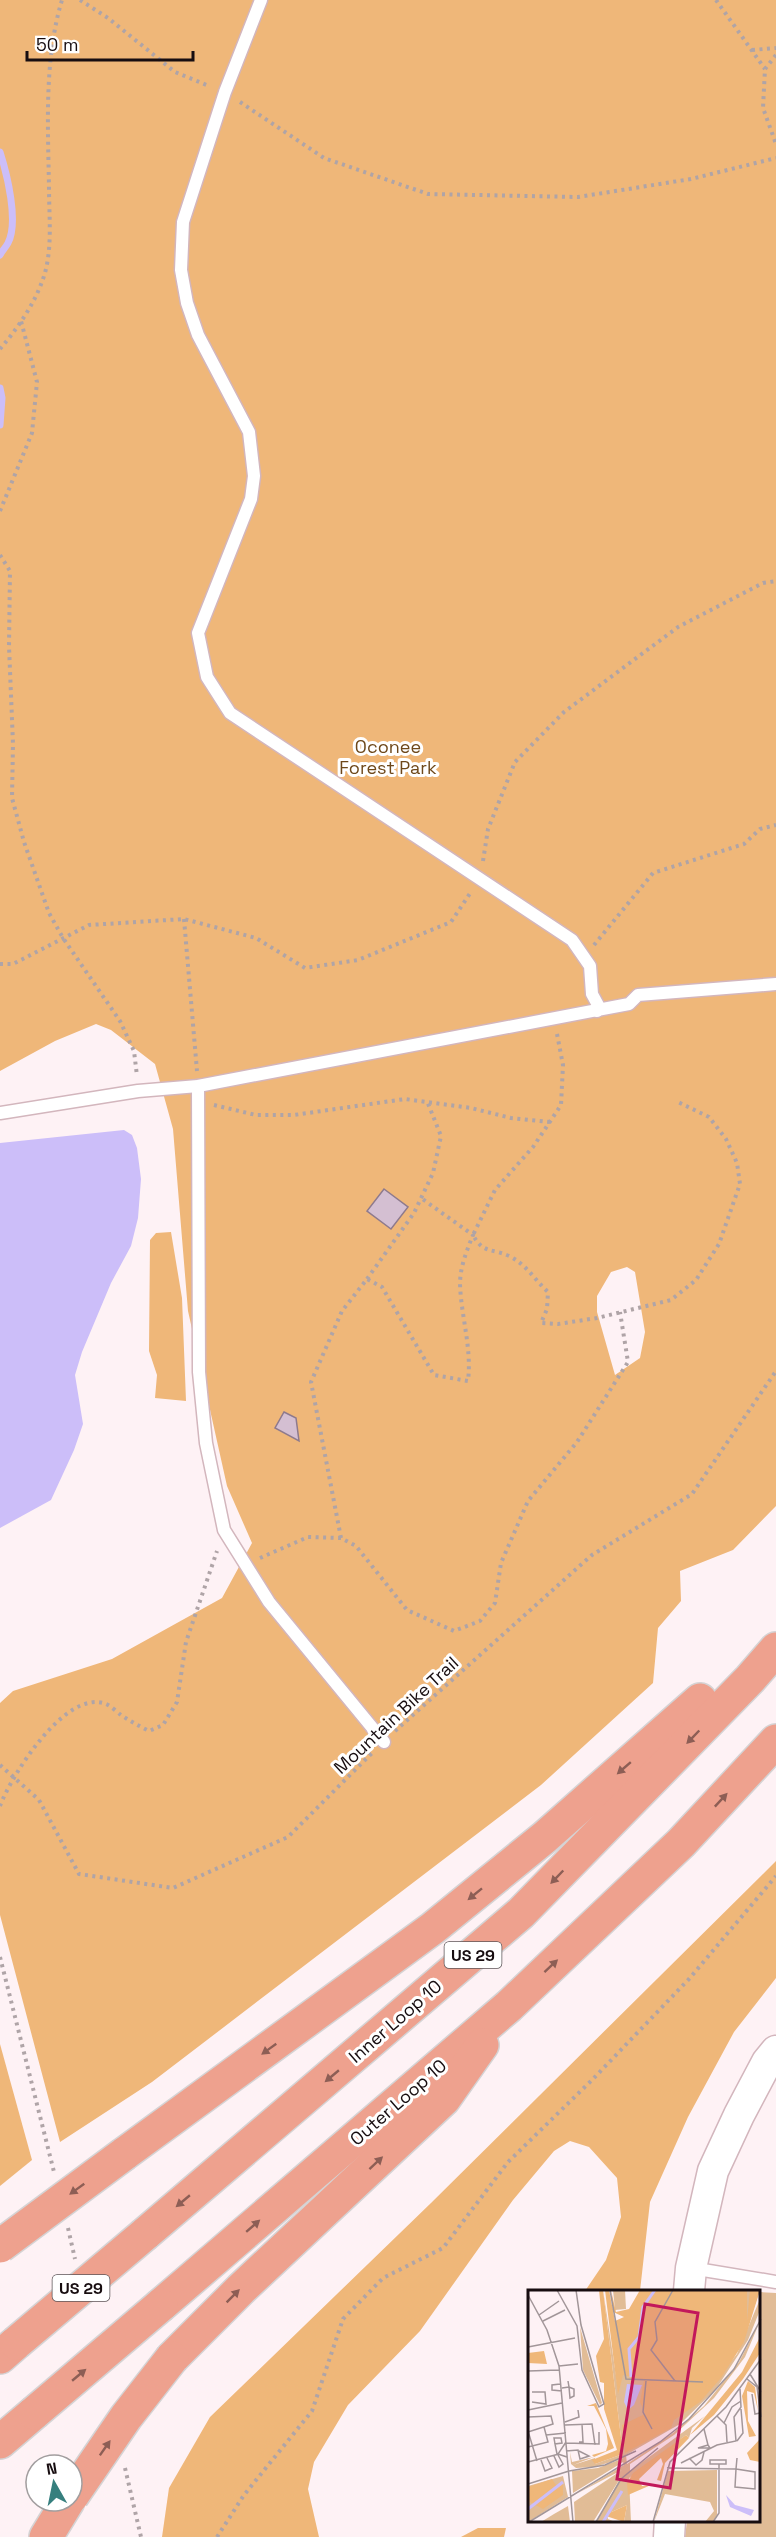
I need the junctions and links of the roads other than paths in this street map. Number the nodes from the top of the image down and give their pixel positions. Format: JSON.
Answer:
{"nodes":[{"id":1,"x":261,"y":0,"type":"edge"},
{"id":2,"x":776,"y":984,"type":"edge"},
{"id":3,"x":597,"y":1011,"type":"junction"},
{"id":4,"x":198,"y":1086,"type":"junction"},
{"id":5,"x":0,"y":1113,"type":"edge"},
{"id":6,"x":776,"y":1629,"type":"edge"},
{"id":7,"x":776,"y":1649,"type":"edge"},
{"id":8,"x":776,"y":1741,"type":"edge"},
{"id":9,"x":384,"y":1742,"type":"road end"},
{"id":10,"x":508,"y":2006,"type":"junction"},
{"id":11,"x":776,"y":2051,"type":"edge"},
{"id":12,"x":0,"y":2246,"type":"edge"},
{"id":13,"x":690,"y":2280,"type":"edge"},
{"id":14,"x":776,"y":2282,"type":"edge"},
{"id":15,"x":8,"y":2350,"type":"edge"},
{"id":16,"x":0,"y":2442,"type":"edge"},
{"id":17,"x":84,"y":2479,"type":"edge"},
{"id":18,"x":670,"y":2522,"type":"edge"},
{"id":19,"x":669,"y":2537,"type":"edge"}],
"edges":[{"from":1,"to":3,"type":"lane"},
{"from":2,"to":3,"type":"lane"},
{"from":3,"to":4,"type":"lane"},
{"from":4,"to":5,"type":"lane"},
{"from":4,"to":9,"type":"lane"},
{"from":6,"to":12,"type":"highway","one_way":true,"bridge":true},
{"from":7,"to":15,"type":"highway","name":"Inner Loop 10","number":"US 29","one_way":true,"bridge":true},
{"from":10,"to":8,"type":"highway","name":"Outer Loop 10","one_way":true},
{"from":16,"to":10,"type":"highway","name":"Outer Loop 10","one_way":true,"bridge":true},
{"from":17,"to":10,"type":"highway","one_way":true,"bridge":true},
{"from":11,"to":13,"type":"street"},
{"from":13,"to":14,"type":"lane"},
{"from":18,"to":19,"type":"street"}]}
